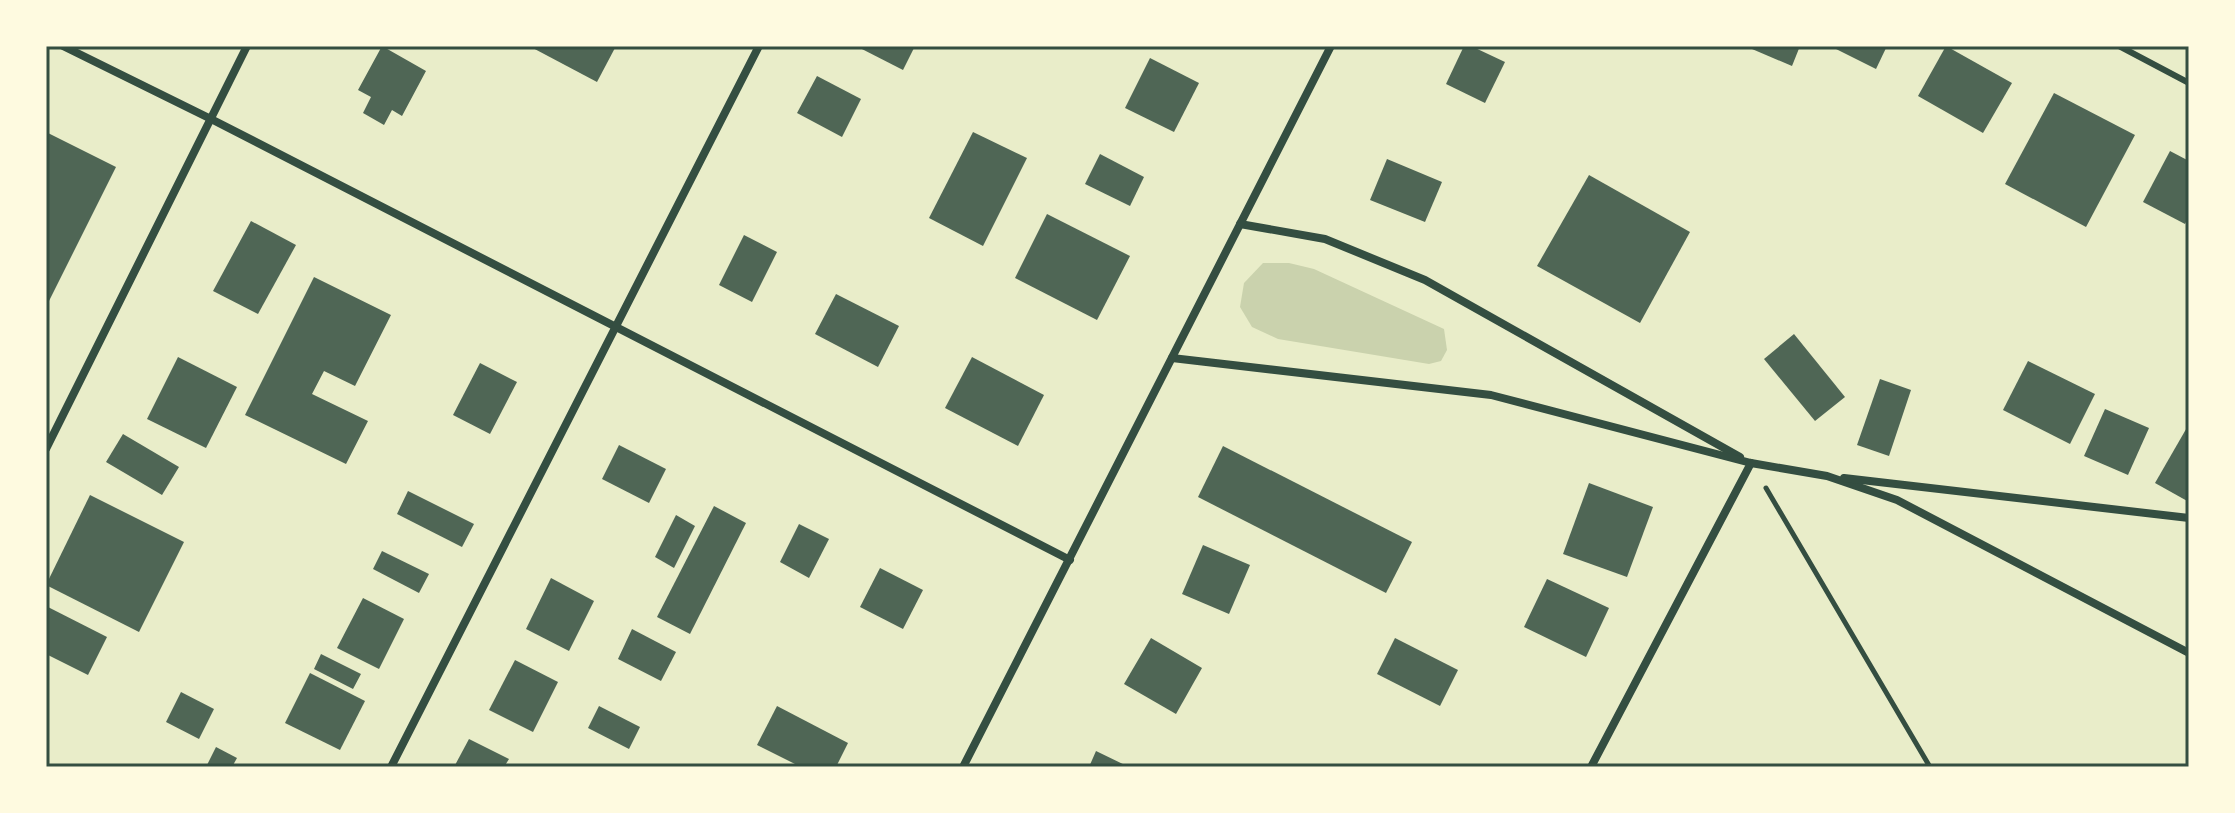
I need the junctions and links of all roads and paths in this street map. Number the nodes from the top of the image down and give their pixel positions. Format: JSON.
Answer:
{"nodes":[{"id":1,"x":63,"y":46,"type":"edge"},
{"id":2,"x":247,"y":46,"type":"edge"},
{"id":3,"x":759,"y":46,"type":"edge"},
{"id":4,"x":1331,"y":46,"type":"edge"},
{"id":5,"x":2119,"y":46,"type":"edge"},
{"id":6,"x":2189,"y":83,"type":"edge"},
{"id":7,"x":211,"y":119,"type":"junction"},
{"id":8,"x":1240,"y":224,"type":"junction"},
{"id":9,"x":618,"y":327,"type":"junction"},
{"id":10,"x":1172,"y":358,"type":"junction"},
{"id":11,"x":46,"y":449,"type":"edge"},
{"id":12,"x":1751,"y":463,"type":"junction"},
{"id":13,"x":1827,"y":476,"type":"junction"},
{"id":14,"x":2189,"y":518,"type":"edge"},
{"id":15,"x":1070,"y":560,"type":"junction"},
{"id":16,"x":2189,"y":653,"type":"edge"},
{"id":17,"x":391,"y":767,"type":"edge"},
{"id":18,"x":963,"y":767,"type":"edge"},
{"id":19,"x":1591,"y":767,"type":"edge"},
{"id":20,"x":1930,"y":767,"type":"edge"}],
"edges":[{"from":1,"to":7,"type":"street"},
{"from":2,"to":7,"type":"street"},
{"from":3,"to":9,"type":"street"},
{"from":4,"to":8,"type":"street"},
{"from":5,"to":6,"type":"lane"},
{"from":7,"to":9,"type":"street"},
{"from":7,"to":11,"type":"street"},
{"from":8,"to":10,"type":"street"},
{"from":8,"to":12,"type":"street"},
{"from":9,"to":15,"type":"street"},
{"from":9,"to":17,"type":"street"},
{"from":10,"to":12,"type":"street"},
{"from":10,"to":15,"type":"street"},
{"from":12,"to":13,"type":"street"},
{"from":12,"to":19,"type":"street"},
{"from":12,"to":20,"type":"path"},
{"from":13,"to":14,"type":"street"},
{"from":13,"to":16,"type":"street"},
{"from":15,"to":18,"type":"street"}]}
